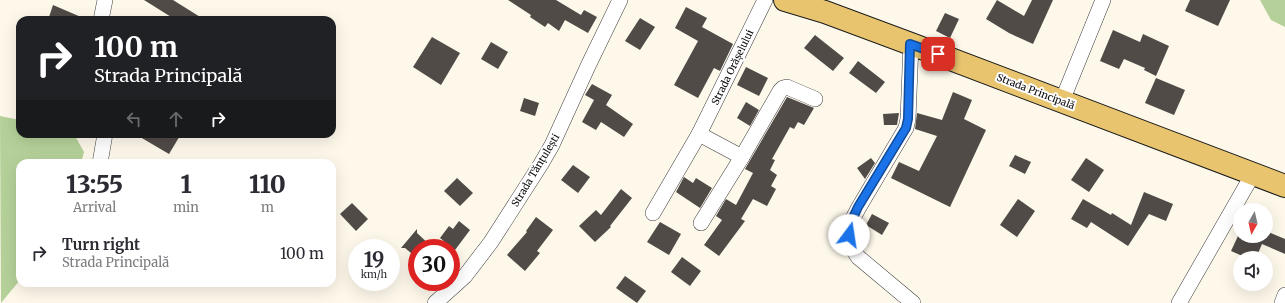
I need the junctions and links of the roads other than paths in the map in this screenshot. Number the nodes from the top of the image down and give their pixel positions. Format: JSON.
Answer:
{"nodes":[{"id":1,"x":105,"y":0,"type":"edge"},
{"id":2,"x":620,"y":0,"type":"edge"},
{"id":3,"x":765,"y":0,"type":"edge"},
{"id":4,"x":785,"y":0,"type":"edge"},
{"id":5,"x":1103,"y":0,"type":"edge"},
{"id":6,"x":102,"y":16,"type":"edge"},
{"id":7,"x":910,"y":44,"type":"junction"},
{"id":8,"x":815,"y":99,"type":"dead end"},
{"id":9,"x":1062,"y":101,"type":"junction"},
{"id":10,"x":700,"y":134,"type":"junction"},
{"id":11,"x":104,"y":138,"type":"edge"},
{"id":12,"x":742,"y":156,"type":"junction"},
{"id":13,"x":101,"y":159,"type":"edge"},
{"id":14,"x":1253,"y":174,"type":"junction"},
{"id":15,"x":1285,"y":186,"type":"edge"},
{"id":16,"x":653,"y":214,"type":"dead end"},
{"id":17,"x":701,"y":223,"type":"dead end"},
{"id":18,"x":1285,"y":295,"type":"edge"},
{"id":19,"x":435,"y":303,"type":"edge"},
{"id":20,"x":913,"y":303,"type":"edge"},
{"id":21,"x":1179,"y":303,"type":"edge"},
{"id":22,"x":1282,"y":303,"type":"edge"}],
"edges":[{"from":1,"to":6,"type":"street"},
{"from":2,"to":19,"type":"street","name":"Strada Tănțulești"},
{"from":3,"to":10,"type":"street","name":"Strada Orășelului"},
{"from":4,"to":7,"type":"main road","name":"Strada Principală"},
{"from":5,"to":9,"type":"street"},
{"from":7,"to":9,"type":"main road","name":"Strada Principală"},
{"from":7,"to":20,"type":"street"},
{"from":8,"to":12,"type":"street"},
{"from":9,"to":14,"type":"main road","name":"Strada Principală"},
{"from":10,"to":12,"type":"street"},
{"from":10,"to":16,"type":"street","name":"Strada Orășelului"},
{"from":11,"to":13,"type":"street"},
{"from":12,"to":17,"type":"street"},
{"from":14,"to":15,"type":"main road","name":"Strada Principală"},
{"from":14,"to":21,"type":"street"},
{"from":18,"to":22,"type":"street"}]}
